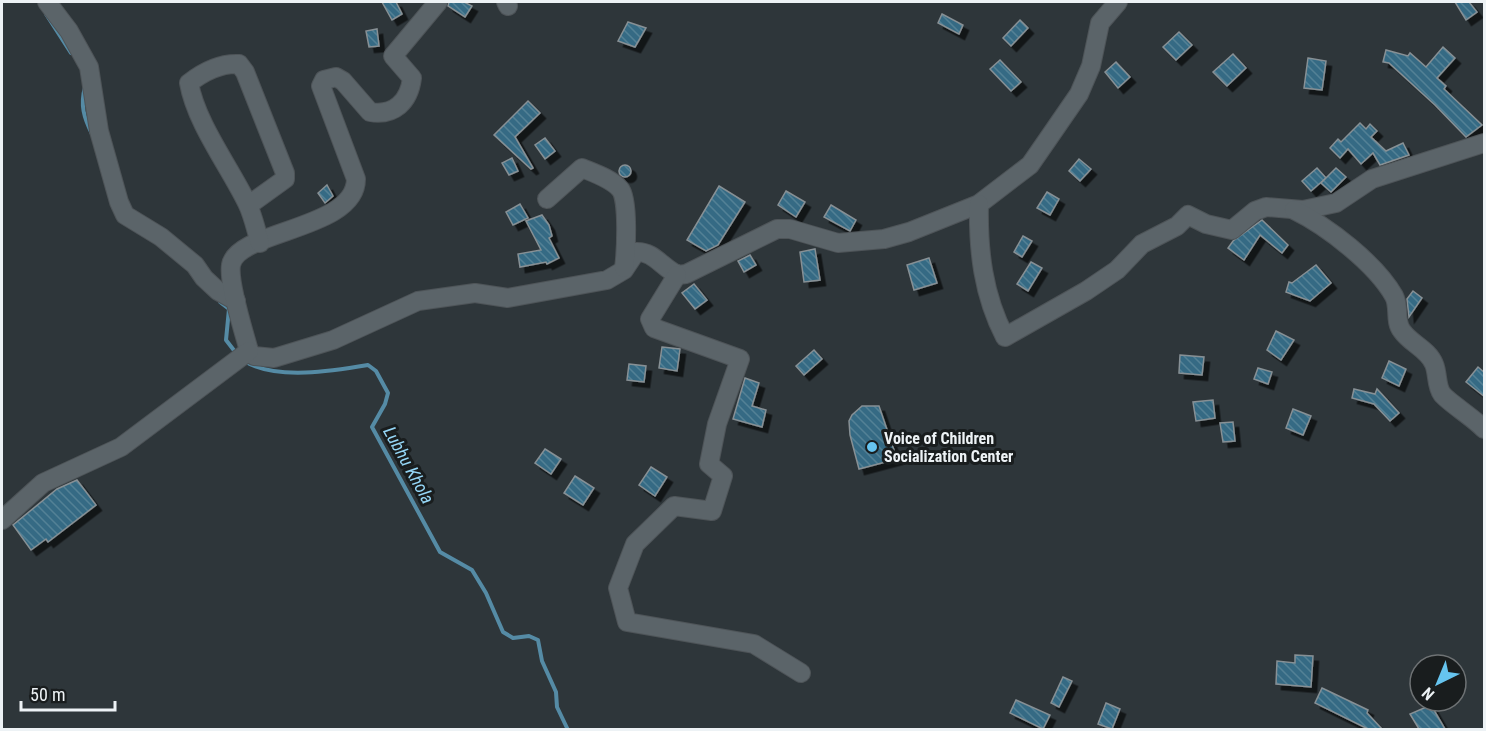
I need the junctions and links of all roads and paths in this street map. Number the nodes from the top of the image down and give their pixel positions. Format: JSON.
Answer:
{"nodes":[{"id":1,"x":47,"y":2,"type":"edge"},
{"id":2,"x":438,"y":2,"type":"edge"},
{"id":3,"x":1118,"y":2,"type":"edge"},
{"id":4,"x":1485,"y":143,"type":"edge"},
{"id":5,"x":547,"y":199,"type":"dead end"},
{"id":6,"x":978,"y":204,"type":"junction"},
{"id":7,"x":249,"y":205,"type":"junction"},
{"id":8,"x":1293,"y":209,"type":"junction"},
{"id":9,"x":260,"y":243,"type":"junction"},
{"id":10,"x":624,"y":270,"type":"junction"},
{"id":11,"x":677,"y":275,"type":"junction"},
{"id":12,"x":236,"y":301,"type":"junction"},
{"id":13,"x":242,"y":357,"type":"junction"},
{"id":14,"x":1485,"y":429,"type":"edge"},
{"id":15,"x":2,"y":520,"type":"edge"},
{"id":16,"x":801,"y":673,"type":"dead end"}],
"edges":[{"from":1,"to":12,"type":"street"},
{"from":2,"to":9,"type":"street"},
{"from":3,"to":6,"type":"street"},
{"from":4,"to":8,"type":"street"},
{"from":5,"to":10,"type":"street"},
{"from":6,"to":8,"type":"street"},
{"from":6,"to":11,"type":"street"},
{"from":7,"to":7,"type":"street"},
{"from":7,"to":9,"type":"street"},
{"from":8,"to":14,"type":"street"},
{"from":9,"to":12,"type":"street"},
{"from":10,"to":11,"type":"street"},
{"from":10,"to":13,"type":"street"},
{"from":11,"to":16,"type":"street"},
{"from":12,"to":13,"type":"street"},
{"from":13,"to":15,"type":"street"}]}
